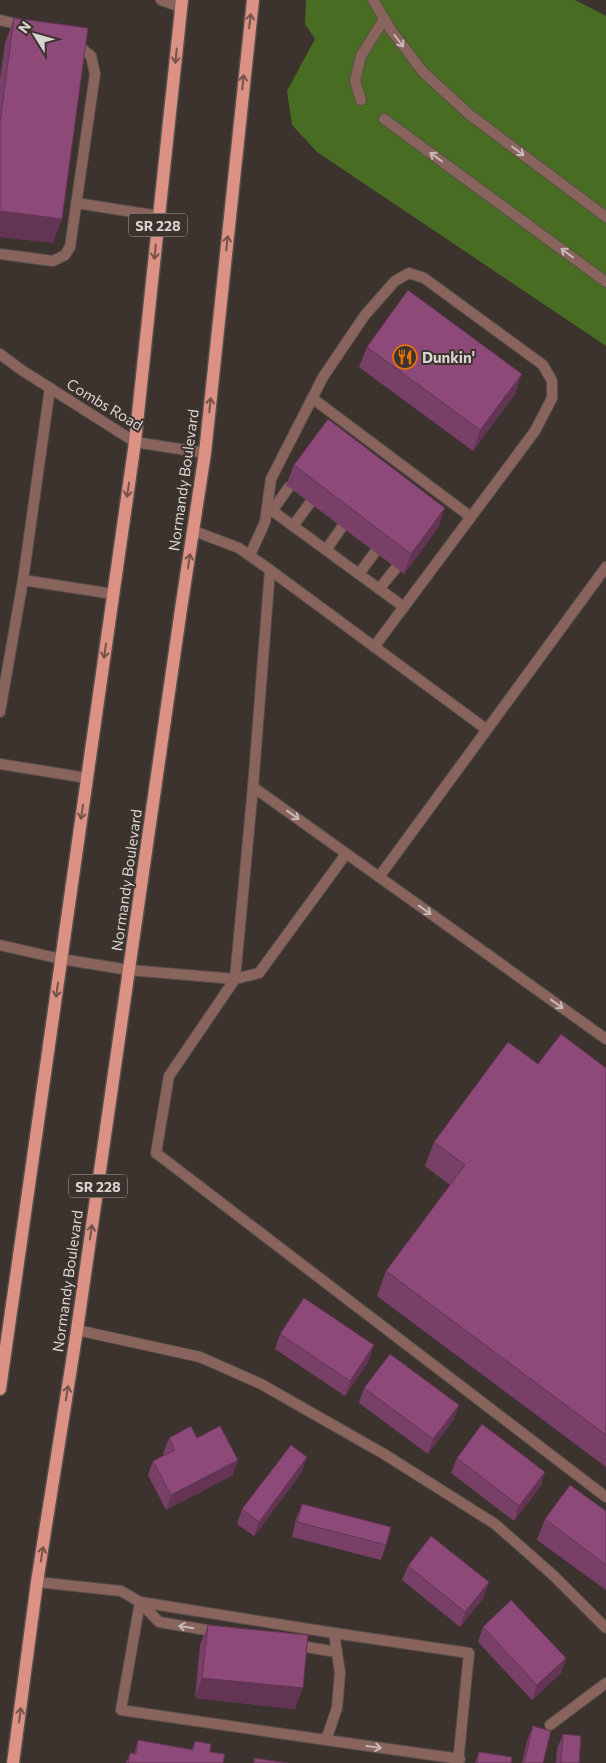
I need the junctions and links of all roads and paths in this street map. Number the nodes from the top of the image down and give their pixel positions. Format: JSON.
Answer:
{"nodes":[{"id":1,"x":161,"y":0,"type":"edge"},
{"id":2,"x":253,"y":0,"type":"edge"},
{"id":3,"x":373,"y":0,"type":"edge"},
{"id":4,"x":182,"y":4,"type":"edge"},
{"id":5,"x":384,"y":18,"type":"junction"},
{"id":6,"x":0,"y":20,"type":"edge"},
{"id":7,"x":35,"y":29,"type":"edge"},
{"id":8,"x":61,"y":36,"type":"edge"},
{"id":9,"x":361,"y":100,"type":"dead end"},
{"id":10,"x":384,"y":119,"type":"dead end"},
{"id":11,"x":76,"y":203,"type":"junction"},
{"id":12,"x":159,"y":216,"type":"junction"},
{"id":13,"x":606,"y":217,"type":"edge"},
{"id":14,"x":0,"y":254,"type":"edge"},
{"id":15,"x":606,"y":282,"type":"edge"},
{"id":16,"x":0,"y":354,"type":"edge"},
{"id":17,"x":50,"y":388,"type":"junction"},
{"id":18,"x":312,"y":398,"type":"junction"},
{"id":19,"x":134,"y":442,"type":"junction"},
{"id":20,"x":205,"y":453,"type":"junction"},
{"id":21,"x":289,"y":487,"type":"dead end"},
{"id":22,"x":310,"y":503,"type":"dead end"},
{"id":23,"x":270,"y":509,"type":"junction"},
{"id":24,"x":471,"y":517,"type":"junction"},
{"id":25,"x":293,"y":526,"type":"junction"},
{"id":26,"x":342,"y":527,"type":"dead end"},
{"id":27,"x":194,"y":531,"type":"junction"},
{"id":28,"x":326,"y":550,"type":"junction"},
{"id":29,"x":376,"y":552,"type":"dead end"},
{"id":30,"x":250,"y":555,"type":"junction"},
{"id":31,"x":606,"y":566,"type":"edge"},
{"id":32,"x":396,"y":568,"type":"dead end"},
{"id":33,"x":270,"y":570,"type":"junction"},
{"id":34,"x":359,"y":574,"type":"junction"},
{"id":35,"x":23,"y":580,"type":"junction"},
{"id":36,"x":380,"y":589,"type":"junction"},
{"id":37,"x":113,"y":594,"type":"junction"},
{"id":38,"x":404,"y":607,"type":"junction"},
{"id":39,"x":374,"y":647,"type":"junction"},
{"id":40,"x":0,"y":712,"type":"edge"},
{"id":41,"x":486,"y":729,"type":"junction"},
{"id":42,"x":0,"y":764,"type":"edge"},
{"id":43,"x":87,"y":778,"type":"junction"},
{"id":44,"x":253,"y":787,"type":"junction"},
{"id":45,"x":346,"y":854,"type":"junction"},
{"id":46,"x":379,"y":877,"type":"junction"},
{"id":47,"x":0,"y":945,"type":"edge"},
{"id":48,"x":61,"y":959,"type":"junction"},
{"id":49,"x":129,"y":970,"type":"junction"},
{"id":50,"x":235,"y":978,"type":"junction"},
{"id":51,"x":606,"y":1039,"type":"edge"},
{"id":52,"x":77,"y":1330,"type":"junction"},
{"id":53,"x":0,"y":1388,"type":"edge"},
{"id":54,"x":606,"y":1497,"type":"edge"},
{"id":55,"x":37,"y":1582,"type":"junction"},
{"id":56,"x":140,"y":1602,"type":"junction"},
{"id":57,"x":606,"y":1628,"type":"edge"},
{"id":58,"x":225,"y":1633,"type":"edge"},
{"id":59,"x":334,"y":1633,"type":"junction"},
{"id":60,"x":281,"y":1643,"type":"edge"},
{"id":61,"x":337,"y":1652,"type":"junction"},
{"id":62,"x":606,"y":1683,"type":"edge"},
{"id":63,"x":550,"y":1725,"type":"dead end"},
{"id":64,"x":326,"y":1740,"type":"junction"},
{"id":65,"x":459,"y":1761,"type":"edge"},
{"id":66,"x":13,"y":1763,"type":"edge"}],
"edges":[{"from":1,"to":4,"type":"street"},
{"from":20,"to":2,"type":"main road","name":"Normandy Boulevard","number":"SR 228","one_way":true},
{"from":3,"to":5,"type":"street"},
{"from":4,"to":12,"type":"main road","number":"SR 228","one_way":true},
{"from":5,"to":9,"type":"street"},
{"from":5,"to":13,"type":"street","one_way":true},
{"from":6,"to":7,"type":"street"},
{"from":8,"to":11,"type":"street"},
{"from":15,"to":10,"type":"street","one_way":true},
{"from":11,"to":12,"type":"street"},
{"from":11,"to":14,"type":"street"},
{"from":12,"to":19,"type":"main road","number":"SR 228","one_way":true},
{"from":16,"to":17,"type":"street","name":"Combs Road"},
{"from":17,"to":19,"type":"street","name":"Combs Road"},
{"from":17,"to":35,"type":"street"},
{"from":18,"to":23,"type":"street"},
{"from":18,"to":24,"type":"street"},
{"from":18,"to":24,"type":"street"},
{"from":19,"to":20,"type":"street","name":"Combs Road"},
{"from":19,"to":37,"type":"main road","number":"SR 228","one_way":true},
{"from":20,"to":27,"type":"main road","name":"Normandy Boulevard","number":"SR 228"},
{"from":21,"to":23,"type":"street"},
{"from":22,"to":25,"type":"street"},
{"from":23,"to":25,"type":"street"},
{"from":23,"to":30,"type":"street"},
{"from":24,"to":38,"type":"street"},
{"from":25,"to":28,"type":"street"},
{"from":26,"to":28,"type":"street"},
{"from":27,"to":30,"type":"street"},
{"from":49,"to":27,"type":"main road","name":"Normandy Boulevard","number":"SR 228","one_way":true},
{"from":28,"to":34,"type":"street"},
{"from":29,"to":34,"type":"street"},
{"from":30,"to":33,"type":"street"},
{"from":31,"to":41,"type":"street"},
{"from":32,"to":36,"type":"street"},
{"from":33,"to":39,"type":"street"},
{"from":33,"to":44,"type":"street"},
{"from":34,"to":36,"type":"street"},
{"from":35,"to":37,"type":"street"},
{"from":35,"to":40,"type":"street"},
{"from":36,"to":38,"type":"street"},
{"from":37,"to":43,"type":"main road","number":"SR 228","one_way":true},
{"from":38,"to":39,"type":"street"},
{"from":39,"to":41,"type":"street"},
{"from":41,"to":46,"type":"street"},
{"from":42,"to":43,"type":"street"},
{"from":43,"to":48,"type":"main road","number":"SR 228","one_way":true},
{"from":44,"to":45,"type":"street","one_way":true},
{"from":44,"to":50,"type":"street"},
{"from":45,"to":46,"type":"street"},
{"from":45,"to":50,"type":"street"},
{"from":46,"to":51,"type":"street","one_way":true},
{"from":47,"to":48,"type":"street"},
{"from":48,"to":49,"type":"street"},
{"from":48,"to":53,"type":"main road","number":"SR 228","one_way":true},
{"from":49,"to":50,"type":"street"},
{"from":52,"to":49,"type":"main road","name":"Normandy Boulevard","number":"SR 228","one_way":true},
{"from":50,"to":54,"type":"street"},
{"from":55,"to":52,"type":"main road","name":"Normandy Boulevard","number":"SR 228","one_way":true},
{"from":52,"to":57,"type":"street"},
{"from":55,"to":56,"type":"street"},
{"from":66,"to":55,"type":"main road","name":"Normandy Boulevard","number":"SR 228","one_way":true},
{"from":58,"to":56,"type":"street","one_way":true},
{"from":56,"to":59,"type":"street"},
{"from":56,"to":64,"type":"street"},
{"from":59,"to":61,"type":"street"},
{"from":59,"to":65,"type":"street"},
{"from":60,"to":61,"type":"street"},
{"from":61,"to":64,"type":"street"},
{"from":62,"to":63,"type":"street"},
{"from":64,"to":65,"type":"street","one_way":true}]}
